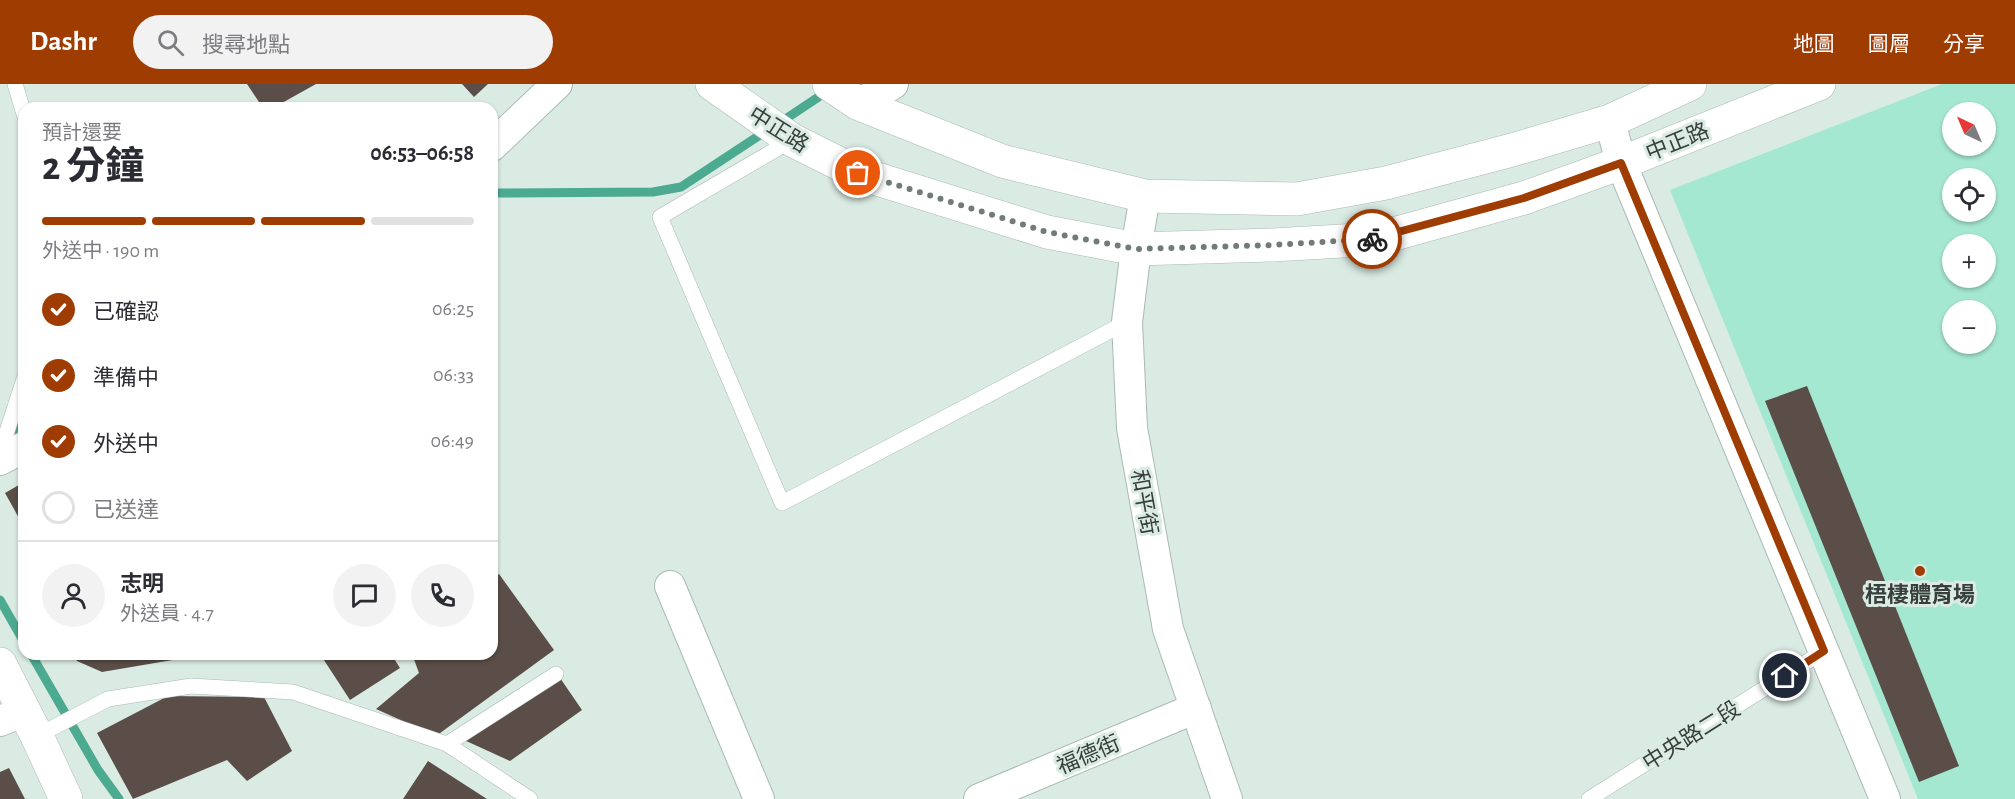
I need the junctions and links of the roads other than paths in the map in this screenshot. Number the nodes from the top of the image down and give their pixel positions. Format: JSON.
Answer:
{"nodes":[{"id":1,"x":15,"y":84,"type":"edge"},
{"id":2,"x":557,"y":84,"type":"edge"},
{"id":3,"x":712,"y":84,"type":"edge"},
{"id":4,"x":829,"y":84,"type":"edge"},
{"id":5,"x":893,"y":84,"type":"edge"},
{"id":6,"x":1690,"y":84,"type":"edge"},
{"id":7,"x":1819,"y":84,"type":"edge"},
{"id":8,"x":20,"y":102,"type":"edge"},
{"id":9,"x":859,"y":104,"type":"junction"},
{"id":10,"x":1610,"y":121,"type":"junction"},
{"id":11,"x":498,"y":140,"type":"edge"},
{"id":12,"x":792,"y":140,"type":"junction"},
{"id":13,"x":1621,"y":163,"type":"junction"},
{"id":14,"x":1145,"y":196,"type":"junction"},
{"id":15,"x":1136,"y":249,"type":"junction"},
{"id":16,"x":1127,"y":322,"type":"junction"},
{"id":17,"x":18,"y":398,"type":"edge"},
{"id":18,"x":18,"y":450,"type":"edge"},
{"id":19,"x":0,"y":453,"type":"edge"},
{"id":20,"x":0,"y":460,"type":"edge"},
{"id":21,"x":670,"y":586,"type":"dead end"},
{"id":22,"x":1824,"y":651,"type":"junction"},
{"id":23,"x":0,"y":664,"type":"edge"},
{"id":24,"x":556,"y":674,"type":"dead end"},
{"id":25,"x":1196,"y":708,"type":"junction"},
{"id":26,"x":21,"y":723,"type":"edge"},
{"id":27,"x":447,"y":744,"type":"junction"},
{"id":28,"x":1015,"y":792,"type":"edge"},
{"id":29,"x":66,"y":799,"type":"edge"},
{"id":30,"x":530,"y":799,"type":"edge"},
{"id":31,"x":759,"y":799,"type":"edge"},
{"id":32,"x":979,"y":799,"type":"edge"},
{"id":33,"x":1227,"y":799,"type":"edge"},
{"id":34,"x":1589,"y":799,"type":"edge"},
{"id":35,"x":1885,"y":799,"type":"edge"}],
"edges":[{"from":1,"to":8,"type":"lane"},
{"from":2,"to":11,"type":"street"},
{"from":3,"to":12,"type":"street","name":"中正路"},
{"from":4,"to":9,"type":"street","name":"中正路"},
{"from":5,"to":9,"type":"street"},
{"from":6,"to":10,"type":"street","name":"中正路"},
{"from":7,"to":13,"type":"street","name":"中正路"},
{"from":9,"to":14,"type":"street","name":"中正路"},
{"from":10,"to":13,"type":"street"},
{"from":10,"to":14,"type":"street","name":"中正路"},
{"from":12,"to":15,"type":"street","name":"中正路"},
{"from":12,"to":16,"type":"lane"},
{"from":13,"to":15,"type":"street","name":"中正路"},
{"from":13,"to":22,"type":"street"},
{"from":14,"to":15,"type":"street","name":"和平街"},
{"from":15,"to":16,"type":"street","name":"和平街"},
{"from":16,"to":25,"type":"street","name":"和平街"},
{"from":17,"to":19,"type":"lane"},
{"from":18,"to":20,"type":"street"},
{"from":21,"to":31,"type":"street"},
{"from":22,"to":34,"type":"lane","name":"中央路二段"},
{"from":22,"to":35,"type":"street"},
{"from":23,"to":26,"type":"street"},
{"from":24,"to":27,"type":"lane"},
{"from":25,"to":28,"type":"street","name":"福德街"},
{"from":25,"to":33,"type":"street","name":"和平街"},
{"from":26,"to":27,"type":"lane"},
{"from":26,"to":29,"type":"street"},
{"from":27,"to":30,"type":"lane"},
{"from":28,"to":32,"type":"street","name":"福德街"}]}
